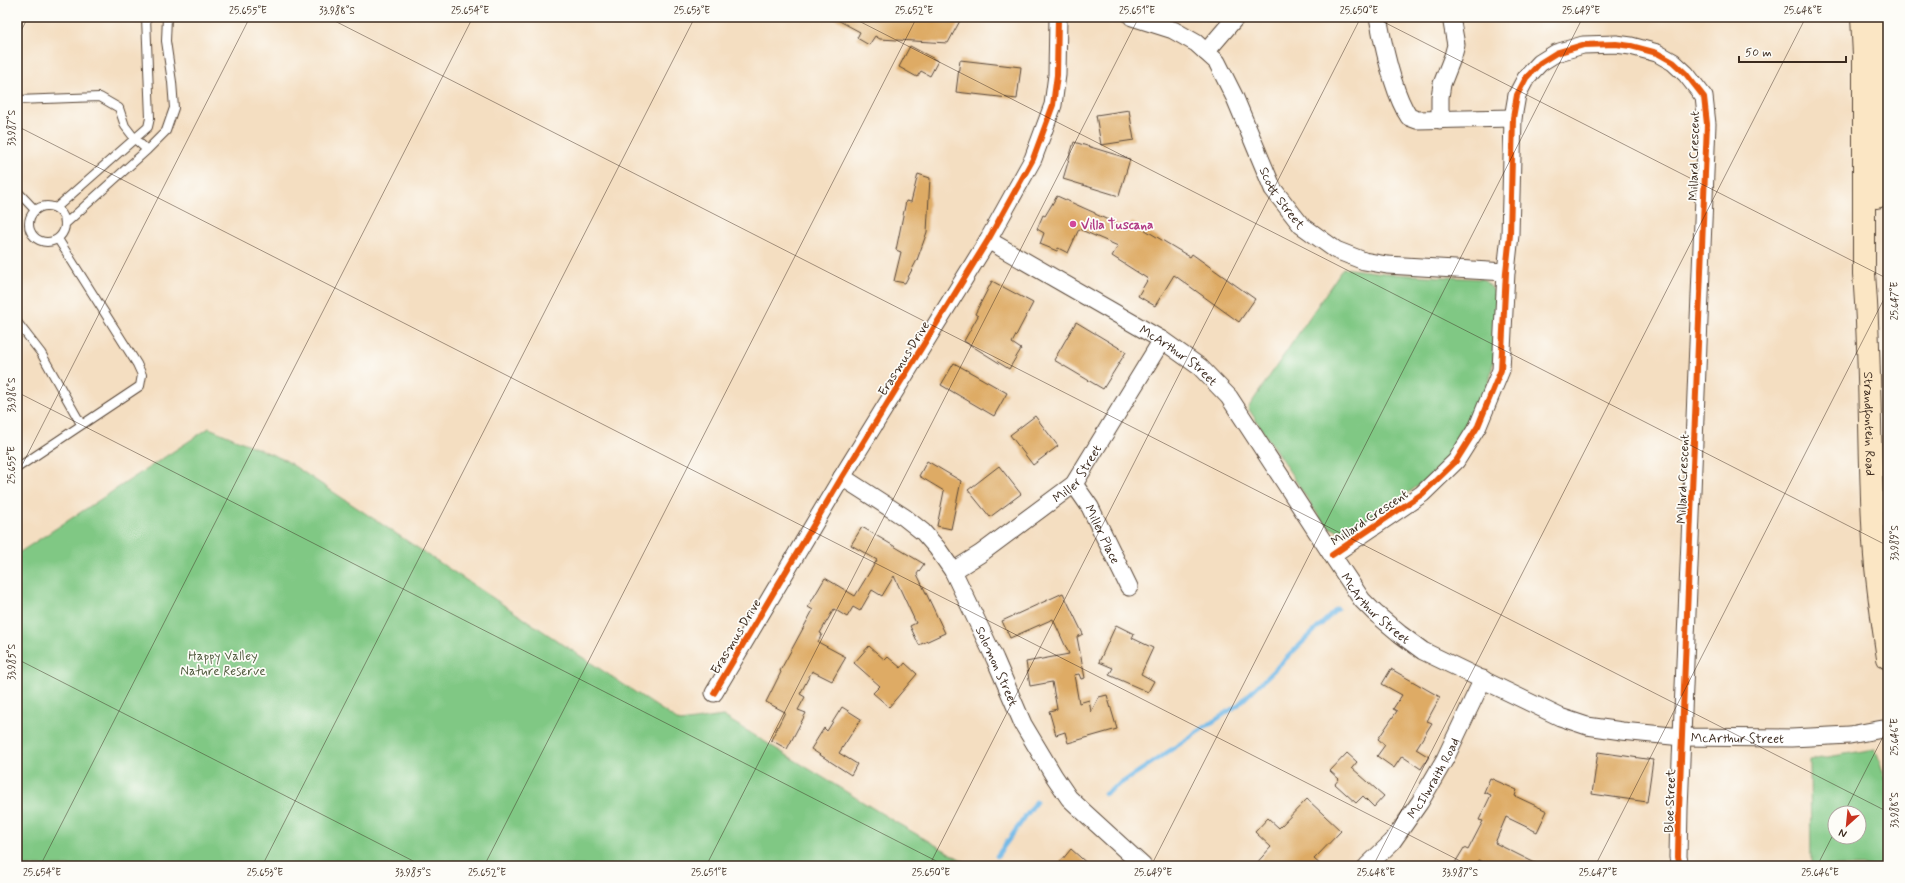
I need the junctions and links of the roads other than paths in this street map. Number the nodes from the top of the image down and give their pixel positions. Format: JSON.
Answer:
{"nodes":[{"id":1,"x":146,"y":17,"type":"edge"},
{"id":2,"x":167,"y":17,"type":"edge"},
{"id":3,"x":1058,"y":17,"type":"edge"},
{"id":4,"x":1132,"y":17,"type":"edge"},
{"id":5,"x":1236,"y":17,"type":"edge"},
{"id":6,"x":1378,"y":17,"type":"edge"},
{"id":7,"x":1451,"y":17,"type":"edge"},
{"id":8,"x":1862,"y":17,"type":"edge"},
{"id":9,"x":1884,"y":17,"type":"edge"},
{"id":10,"x":1886,"y":45,"type":"edge"},
{"id":11,"x":1206,"y":52,"type":"junction"},
{"id":12,"x":17,"y":100,"type":"edge"},
{"id":13,"x":1513,"y":118,"type":"junction"},
{"id":14,"x":1440,"y":120,"type":"junction"},
{"id":15,"x":135,"y":139,"type":"junction"},
{"id":16,"x":147,"y":150,"type":"junction"},
{"id":17,"x":17,"y":191,"type":"edge"},
{"id":18,"x":56,"y":208,"type":"junction"},
{"id":19,"x":35,"y":210,"type":"junction"},
{"id":20,"x":65,"y":224,"type":"junction"},
{"id":21,"x":58,"y":239,"type":"junction"},
{"id":22,"x":988,"y":240,"type":"junction"},
{"id":23,"x":1506,"y":272,"type":"junction"},
{"id":24,"x":1867,"y":308,"type":"junction"},
{"id":25,"x":17,"y":322,"type":"edge"},
{"id":26,"x":1162,"y":340,"type":"junction"},
{"id":27,"x":81,"y":424,"type":"junction"},
{"id":28,"x":17,"y":468,"type":"edge"},
{"id":29,"x":842,"y":477,"type":"junction"},
{"id":30,"x":1074,"y":484,"type":"junction"},
{"id":31,"x":1332,"y":556,"type":"junction"},
{"id":32,"x":953,"y":571,"type":"junction"},
{"id":33,"x":1129,"y":587,"type":"dead end"},
{"id":34,"x":1888,"y":658,"type":"edge"},
{"id":35,"x":1483,"y":679,"type":"junction"},
{"id":36,"x":714,"y":693,"type":"dead end"},
{"id":37,"x":1888,"y":728,"type":"edge"},
{"id":38,"x":1682,"y":736,"type":"junction"},
{"id":39,"x":1143,"y":866,"type":"edge"},
{"id":40,"x":1367,"y":866,"type":"edge"},
{"id":41,"x":1680,"y":866,"type":"edge"}],
"edges":[{"from":1,"to":15,"type":"lane"},
{"from":2,"to":16,"type":"lane"},
{"from":3,"to":22,"type":"street","name":"Erasmus Drive"},
{"from":4,"to":11,"type":"street","name":"Scott Street"},
{"from":5,"to":11,"type":"street"},
{"from":6,"to":14,"type":"street"},
{"from":7,"to":14,"type":"street"},
{"from":8,"to":24,"type":"main road","name":"Strandfontein Road"},
{"from":9,"to":10,"type":"main road","name":"Strandfontein Road"},
{"from":10,"to":24,"type":"main road","name":"Strandfontein Road"},
{"from":11,"to":23,"type":"street","name":"Scott Street"},
{"from":12,"to":15,"type":"lane"},
{"from":13,"to":14,"type":"street"},
{"from":13,"to":23,"type":"street","name":"Millard Crescent"},
{"from":13,"to":38,"type":"street","name":"Millard Crescent"},
{"from":15,"to":16,"type":"lane"},
{"from":15,"to":18,"type":"lane"},
{"from":16,"to":20,"type":"lane"},
{"from":17,"to":19,"type":"lane"},
{"from":18,"to":19,"type":"lane"},
{"from":18,"to":20,"type":"lane"},
{"from":19,"to":21,"type":"lane"},
{"from":20,"to":21,"type":"lane"},
{"from":21,"to":27,"type":"lane"},
{"from":22,"to":26,"type":"street","name":"McArthur Street"},
{"from":22,"to":29,"type":"street","name":"Erasmus Drive"},
{"from":23,"to":31,"type":"street","name":"Millard Crescent"},
{"from":24,"to":34,"type":"main road","name":"Strandfontein Road"},
{"from":25,"to":27,"type":"lane"},
{"from":26,"to":30,"type":"street","name":"Miller Street"},
{"from":26,"to":31,"type":"street","name":"McArthur Street"},
{"from":27,"to":28,"type":"lane"},
{"from":29,"to":32,"type":"street","name":"Solomon Street"},
{"from":29,"to":36,"type":"street","name":"Erasmus Drive"},
{"from":30,"to":32,"type":"street","name":"Miller Street"},
{"from":30,"to":33,"type":"street","name":"Miller Place"},
{"from":31,"to":35,"type":"street","name":"McArthur Street"},
{"from":32,"to":39,"type":"street","name":"Solomon Street"},
{"from":35,"to":38,"type":"street","name":"McArthur Street"},
{"from":35,"to":40,"type":"street","name":"McIlwraith Road"},
{"from":37,"to":38,"type":"street","name":"McArthur Street"},
{"from":38,"to":41,"type":"street","name":"Bloe Street"}]}
